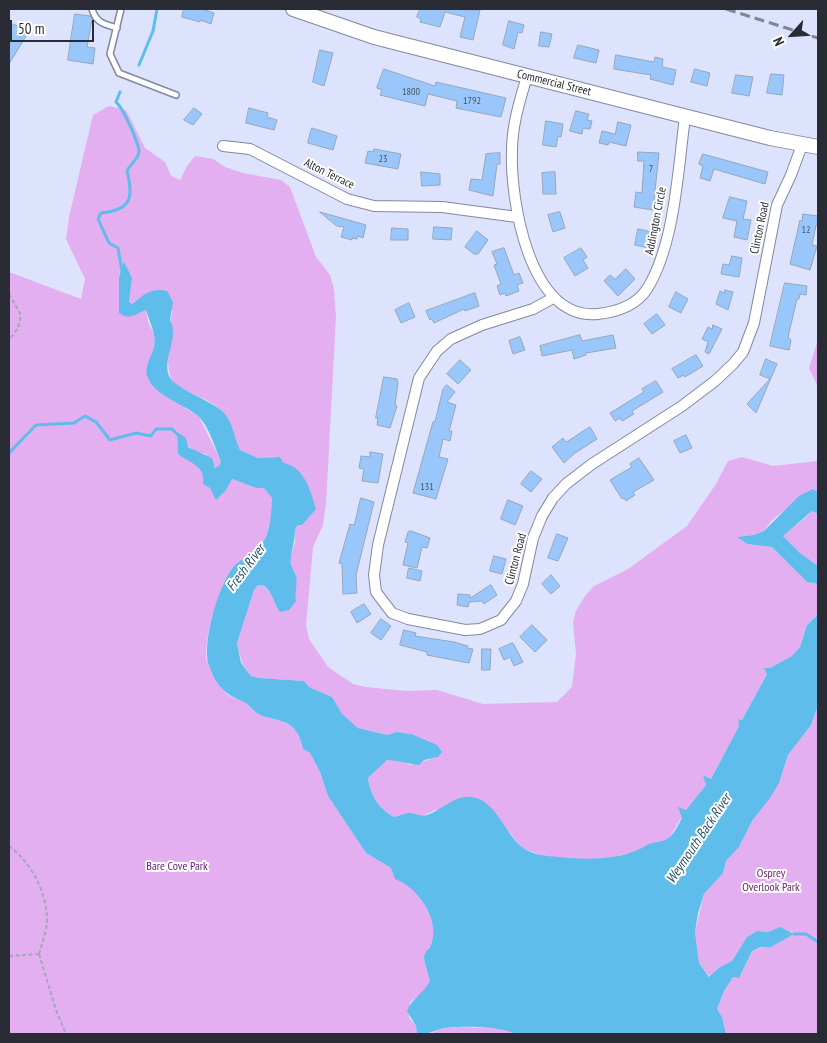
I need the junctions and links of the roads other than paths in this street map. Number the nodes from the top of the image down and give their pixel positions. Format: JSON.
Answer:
{"nodes":[{"id":1,"x":92,"y":9,"type":"edge"},
{"id":2,"x":121,"y":9,"type":"edge"},
{"id":3,"x":293,"y":9,"type":"edge"},
{"id":4,"x":117,"y":28,"type":"junction"},
{"id":5,"x":527,"y":76,"type":"junction"},
{"id":6,"x":176,"y":95,"type":"dead end"},
{"id":7,"x":685,"y":117,"type":"junction"},
{"id":8,"x":802,"y":145,"type":"junction"},
{"id":9,"x":223,"y":146,"type":"dead end"},
{"id":10,"x":818,"y":147,"type":"edge"},
{"id":11,"x":517,"y":218,"type":"junction"},
{"id":12,"x":553,"y":298,"type":"junction"}],
"edges":[{"from":1,"to":4,"type":"lane"},
{"from":2,"to":4,"type":"lane"},
{"from":3,"to":5,"type":"main road","name":"Commercial Street"},
{"from":4,"to":6,"type":"lane"},
{"from":5,"to":7,"type":"main road","name":"Commercial Street"},
{"from":5,"to":11,"type":"street","name":"Addington Circle"},
{"from":7,"to":8,"type":"main road","name":"Commercial Street"},
{"from":7,"to":12,"type":"street","name":"Addington Circle"},
{"from":8,"to":10,"type":"main road","name":"Commercial Street"},
{"from":8,"to":12,"type":"street","name":"Clinton Road"},
{"from":9,"to":11,"type":"street","name":"Alton Terrace"},
{"from":11,"to":12,"type":"street","name":"Addington Circle"}]}
